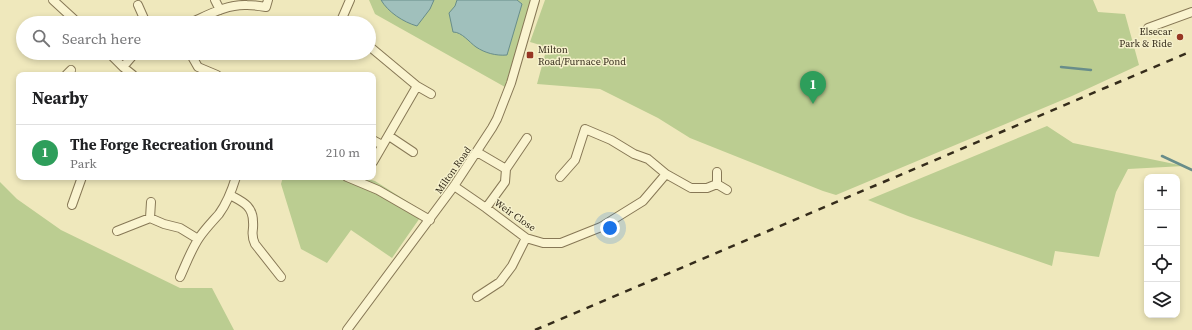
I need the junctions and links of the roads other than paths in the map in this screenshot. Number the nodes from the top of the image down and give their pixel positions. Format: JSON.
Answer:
{"nodes":[{"id":1,"x":215,"y":0,"type":"edge"},
{"id":2,"x":268,"y":0,"type":"edge"},
{"id":3,"x":350,"y":0,"type":"edge"},
{"id":4,"x":536,"y":0,"type":"edge"},
{"id":5,"x":59,"y":2,"type":"edge"},
{"id":6,"x":138,"y":5,"type":"dead end"},
{"id":7,"x":220,"y":10,"type":"junction"},
{"id":8,"x":1192,"y":12,"type":"edge"},
{"id":9,"x":72,"y":16,"type":"edge"},
{"id":10,"x":143,"y":16,"type":"edge"},
{"id":11,"x":206,"y":16,"type":"edge"},
{"id":12,"x":343,"y":16,"type":"edge"},
{"id":13,"x":1148,"y":28,"type":"dead end"},
{"id":14,"x":376,"y":52,"type":"edge"},
{"id":15,"x":116,"y":60,"type":"edge"},
{"id":16,"x":129,"y":60,"type":"edge"},
{"id":17,"x":194,"y":60,"type":"edge"},
{"id":18,"x":123,"y":67,"type":"junction"},
{"id":19,"x":129,"y":72,"type":"edge"},
{"id":20,"x":210,"y":72,"type":"edge"},
{"id":21,"x":417,"y":86,"type":"junction"},
{"id":22,"x":431,"y":94,"type":"dead end"},
{"id":23,"x":389,"y":136,"type":"junction"},
{"id":24,"x":527,"y":138,"type":"dead end"},
{"id":25,"x":376,"y":142,"type":"edge"},
{"id":26,"x":382,"y":145,"type":"junction"},
{"id":27,"x":413,"y":152,"type":"dead end"},
{"id":28,"x":477,"y":152,"type":"junction"},
{"id":29,"x":376,"y":156,"type":"edge"},
{"id":30,"x":506,"y":169,"type":"junction"},
{"id":31,"x":717,"y":172,"type":"dead end"},
{"id":32,"x":666,"y":174,"type":"junction"},
{"id":33,"x":560,"y":177,"type":"dead end"},
{"id":34,"x":81,"y":180,"type":"edge"},
{"id":35,"x":235,"y":180,"type":"edge"},
{"id":36,"x":363,"y":180,"type":"edge"},
{"id":37,"x":717,"y":184,"type":"junction"},
{"id":38,"x":454,"y":186,"type":"junction"},
{"id":39,"x":727,"y":190,"type":"dead end"},
{"id":40,"x":230,"y":195,"type":"junction"},
{"id":41,"x":151,"y":202,"type":"dead end"},
{"id":42,"x":72,"y":205,"type":"dead end"},
{"id":43,"x":486,"y":208,"type":"junction"},
{"id":44,"x":150,"y":218,"type":"junction"},
{"id":45,"x":430,"y":220,"type":"junction"},
{"id":46,"x":117,"y":231,"type":"dead end"},
{"id":47,"x":526,"y":238,"type":"junction"},
{"id":48,"x":198,"y":239,"type":"junction"},
{"id":49,"x":180,"y":277,"type":"dead end"},
{"id":50,"x":281,"y":277,"type":"dead end"},
{"id":51,"x":477,"y":297,"type":"dead end"},
{"id":52,"x":348,"y":330,"type":"edge"}],
"edges":[{"from":1,"to":7,"type":"street"},
{"from":2,"to":7,"type":"street"},
{"from":3,"to":12,"type":"street"},
{"from":4,"to":28,"type":"street","name":"Milton Road"},
{"from":5,"to":9,"type":"street"},
{"from":6,"to":10,"type":"street"},
{"from":7,"to":11,"type":"street"},
{"from":8,"to":13,"type":"street"},
{"from":14,"to":21,"type":"street"},
{"from":15,"to":18,"type":"street"},
{"from":16,"to":18,"type":"street"},
{"from":17,"to":20,"type":"street"},
{"from":18,"to":19,"type":"street"},
{"from":21,"to":22,"type":"street"},
{"from":21,"to":23,"type":"street"},
{"from":23,"to":26,"type":"street"},
{"from":23,"to":27,"type":"street"},
{"from":24,"to":30,"type":"street"},
{"from":25,"to":26,"type":"street"},
{"from":26,"to":29,"type":"street"},
{"from":28,"to":30,"type":"street"},
{"from":28,"to":38,"type":"street","name":"Milton Road"},
{"from":30,"to":43,"type":"street"},
{"from":31,"to":37,"type":"street"},
{"from":32,"to":33,"type":"street"},
{"from":32,"to":37,"type":"street"},
{"from":32,"to":47,"type":"street","name":"Weir Close"},
{"from":34,"to":42,"type":"street"},
{"from":35,"to":40,"type":"street"},
{"from":36,"to":45,"type":"street"},
{"from":37,"to":39,"type":"street"},
{"from":38,"to":43,"type":"street","name":"Weir Close"},
{"from":38,"to":45,"type":"street","name":"Milton Road"},
{"from":40,"to":48,"type":"street"},
{"from":40,"to":50,"type":"street"},
{"from":41,"to":44,"type":"street"},
{"from":43,"to":47,"type":"street","name":"Weir Close"},
{"from":44,"to":46,"type":"street"},
{"from":44,"to":48,"type":"street"},
{"from":45,"to":52,"type":"street","name":"Milton Road"},
{"from":47,"to":51,"type":"street"},
{"from":48,"to":49,"type":"street"}]}
